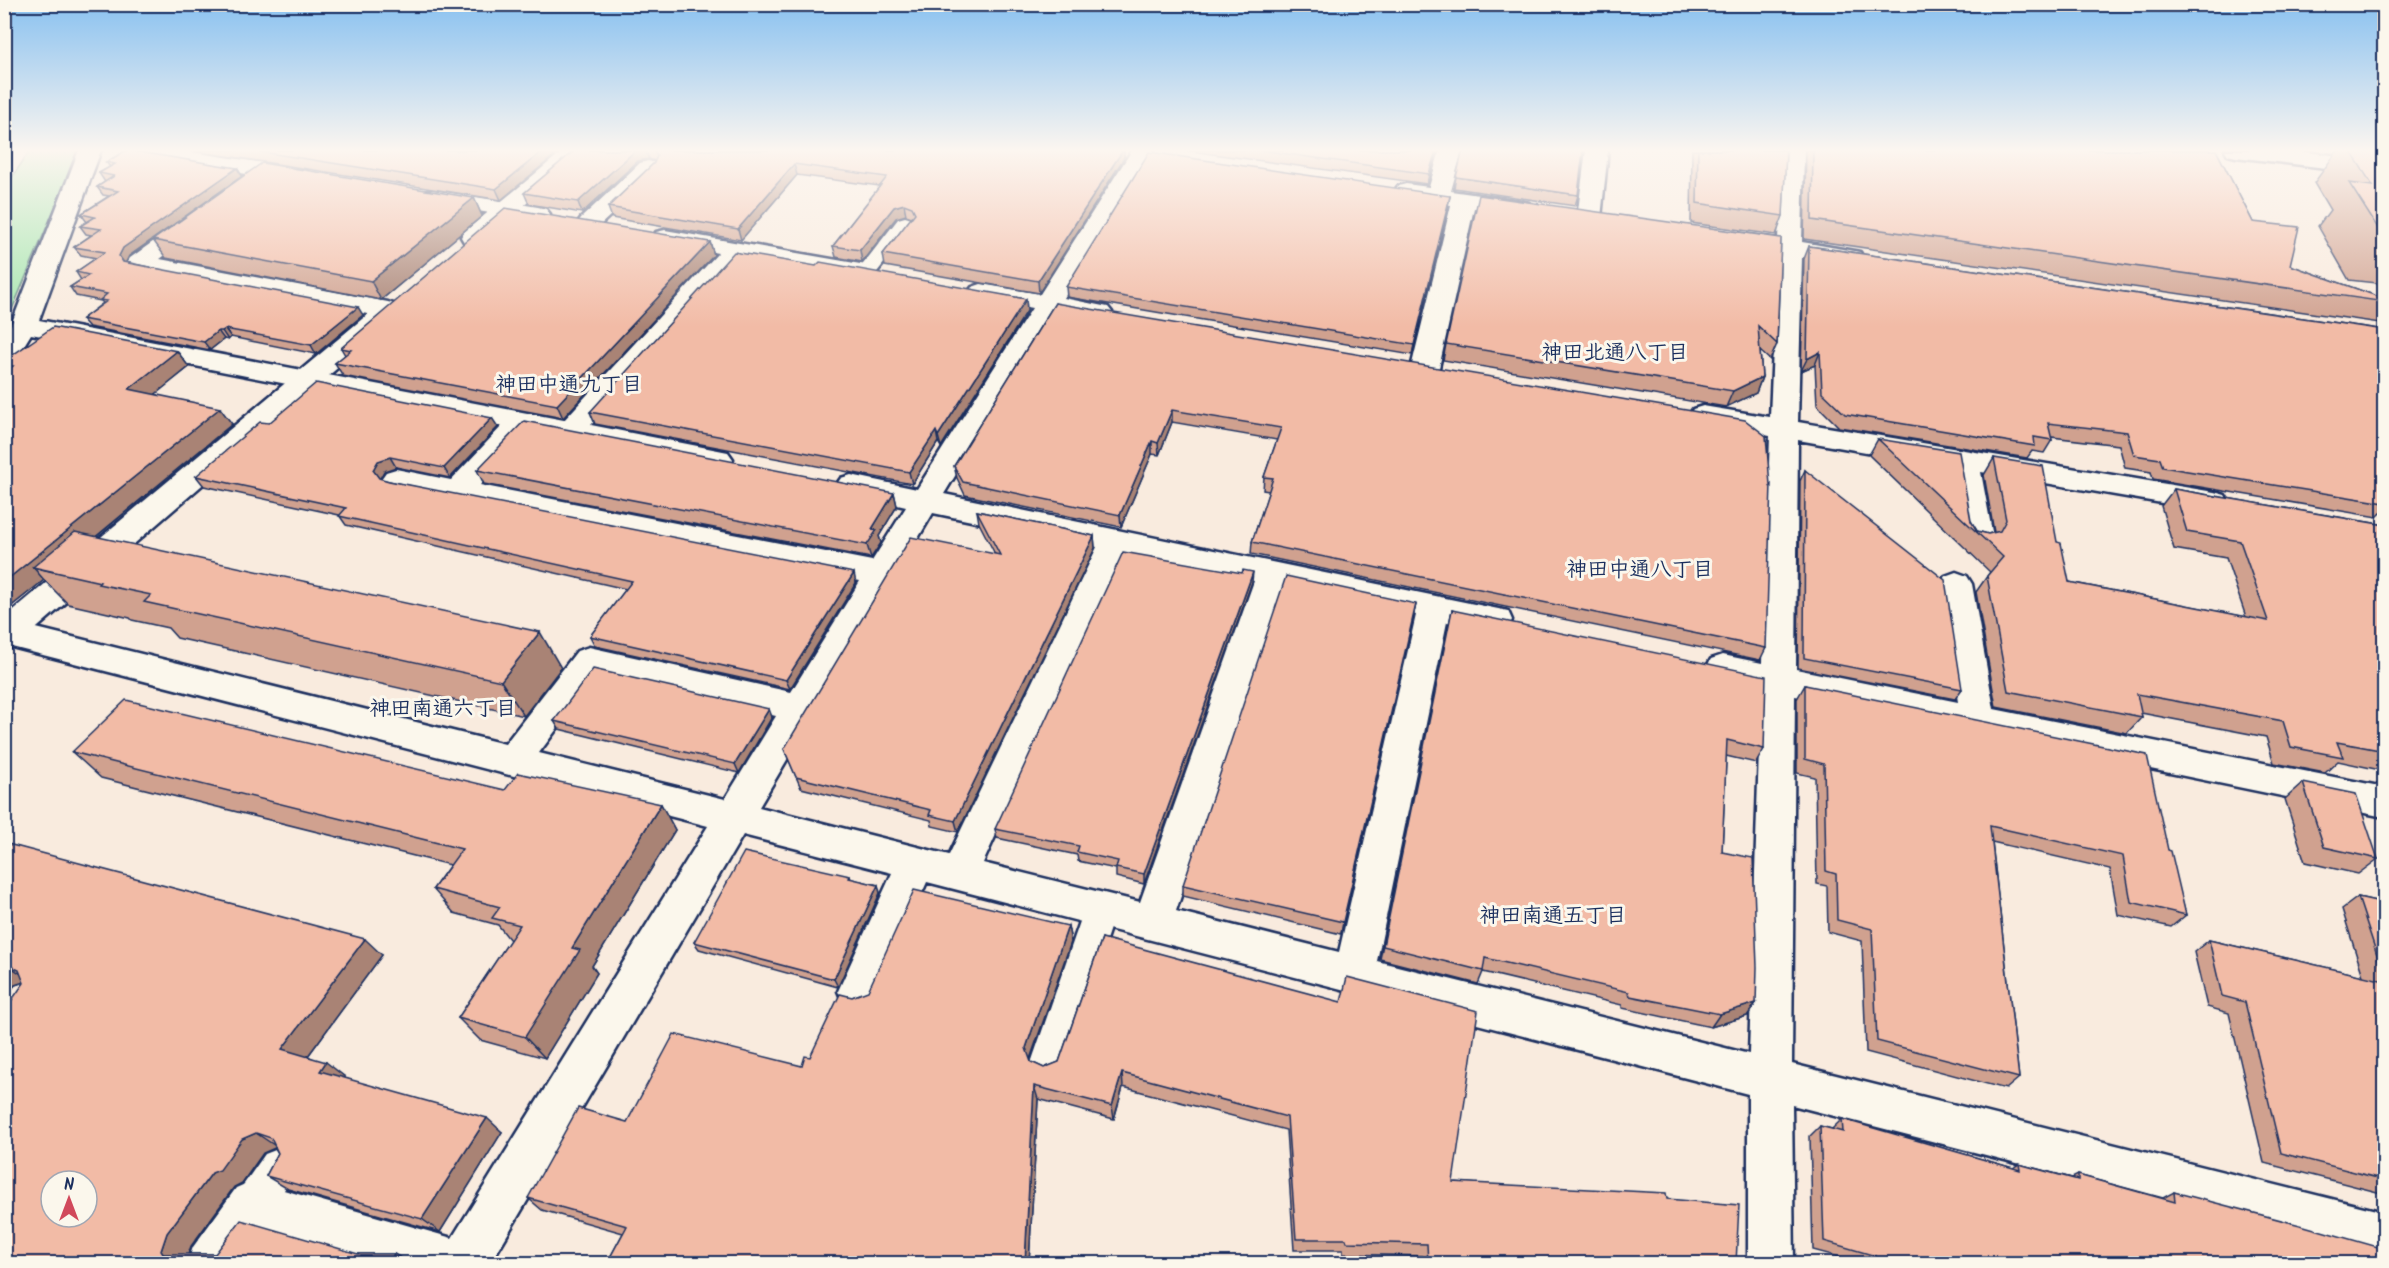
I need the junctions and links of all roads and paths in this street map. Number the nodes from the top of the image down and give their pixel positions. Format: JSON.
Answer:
{"nodes":[{"id":1,"x":68,"y":209,"type":"edge"},
{"id":2,"x":506,"y":209,"type":"edge"},
{"id":3,"x":507,"y":209,"type":"edge"},
{"id":4,"x":588,"y":209,"type":"edge"},
{"id":5,"x":1108,"y":209,"type":"edge"},
{"id":6,"x":1462,"y":209,"type":"edge"},
{"id":7,"x":1525,"y":209,"type":"edge"},
{"id":8,"x":1579,"y":209,"type":"edge"},
{"id":9,"x":1792,"y":209,"type":"edge"},
{"id":10,"x":213,"y":210,"type":"edge"},
{"id":11,"x":572,"y":220,"type":"junction"},
{"id":12,"x":904,"y":223,"type":"edge"},
{"id":13,"x":1712,"y":237,"type":"edge"},
{"id":14,"x":1791,"y":248,"type":"junction"},
{"id":15,"x":735,"y":249,"type":"junction"},
{"id":16,"x":451,"y":256,"type":"edge"},
{"id":17,"x":1873,"y":260,"type":"edge"},
{"id":18,"x":878,"y":274,"type":"joint"},
{"id":19,"x":958,"y":288,"type":"edge"},
{"id":20,"x":1049,"y":304,"type":"junction"},
{"id":21,"x":1119,"y":316,"type":"edge"},
{"id":22,"x":24,"y":324,"type":"junction"},
{"id":23,"x":4,"y":357,"type":"edge"},
{"id":24,"x":1425,"y":368,"type":"edge"},
{"id":25,"x":306,"y":380,"type":"junction"},
{"id":26,"x":1680,"y":411,"type":"edge"},
{"id":27,"x":524,"y":422,"type":"junction"},
{"id":28,"x":1784,"y":429,"type":"junction"},
{"id":29,"x":571,"y":430,"type":"junction"},
{"id":30,"x":1964,"y":459,"type":"junction"},
{"id":31,"x":751,"y":465,"type":"edge"},
{"id":32,"x":396,"y":479,"type":"dead end"},
{"id":33,"x":818,"y":479,"type":"edge"},
{"id":34,"x":457,"y":491,"type":"junction"},
{"id":35,"x":926,"y":499,"type":"junction"},
{"id":36,"x":2243,"y":507,"type":"edge"},
{"id":37,"x":1978,"y":537,"type":"edge"},
{"id":38,"x":1116,"y":540,"type":"junction"},
{"id":39,"x":1273,"y":573,"type":"junction"},
{"id":40,"x":880,"y":574,"type":"junction"},
{"id":41,"x":1956,"y":584,"type":"dead end"},
{"id":42,"x":1434,"y":607,"type":"junction"},
{"id":43,"x":1523,"y":626,"type":"edge"},
{"id":44,"x":6,"y":634,"type":"edge"},
{"id":45,"x":1698,"y":663,"type":"edge"},
{"id":46,"x":1780,"y":680,"type":"junction"},
{"id":47,"x":799,"y":708,"type":"junction"},
{"id":48,"x":1978,"y":720,"type":"junction"},
{"id":49,"x":513,"y":760,"type":"junction"},
{"id":50,"x":2385,"y":802,"type":"edge"},
{"id":51,"x":734,"y":816,"type":"junction"},
{"id":52,"x":916,"y":863,"type":"junction"},
{"id":53,"x":959,"y":874,"type":"junction"},
{"id":54,"x":1100,"y":910,"type":"junction"},
{"id":55,"x":1152,"y":923,"type":"junction"},
{"id":56,"x":1354,"y":975,"type":"junction"},
{"id":57,"x":858,"y":991,"type":"dead end"},
{"id":58,"x":1048,"y":1063,"type":"dead end"},
{"id":59,"x":1770,"y":1081,"type":"junction"},
{"id":60,"x":278,"y":1167,"type":"edge"},
{"id":61,"x":252,"y":1204,"type":"junction"},
{"id":62,"x":2385,"y":1235,"type":"edge"},
{"id":63,"x":210,"y":1263,"type":"edge"},
{"id":64,"x":461,"y":1263,"type":"edge"},
{"id":65,"x":1771,"y":1263,"type":"edge"}],
"edges":[{"from":1,"to":22,"type":"main road"},
{"from":2,"to":16,"type":"main road"},
{"from":3,"to":11,"type":"main road"},
{"from":4,"to":11,"type":"main road"},
{"from":5,"to":20,"type":"main road"},
{"from":6,"to":24,"type":"main road"},
{"from":7,"to":8,"type":"main road"},
{"from":9,"to":14,"type":"main road"},
{"from":10,"to":25,"type":"main road"},
{"from":11,"to":15,"type":"main road"},
{"from":12,"to":18,"type":"lane"},
{"from":13,"to":14,"type":"main road"},
{"from":14,"to":17,"type":"main road"},
{"from":14,"to":28,"type":"main road"},
{"from":15,"to":18,"type":"main road"},
{"from":15,"to":29,"type":"main road"},
{"from":19,"to":20,"type":"main road"},
{"from":20,"to":21,"type":"main road"},
{"from":20,"to":35,"type":"main road"},
{"from":22,"to":23,"type":"main road"},
{"from":22,"to":25,"type":"main road"},
{"from":25,"to":27,"type":"main road"},
{"from":25,"to":44,"type":"main road"},
{"from":26,"to":28,"type":"main road"},
{"from":27,"to":29,"type":"main road"},
{"from":27,"to":34,"type":"main road"},
{"from":28,"to":30,"type":"main road"},
{"from":28,"to":46,"type":"main road"},
{"from":29,"to":31,"type":"main road"},
{"from":30,"to":36,"type":"main road"},
{"from":30,"to":37,"type":"main road"},
{"from":32,"to":34,"type":"main road"},
{"from":33,"to":35,"type":"main road"},
{"from":34,"to":40,"type":"main road"},
{"from":35,"to":38,"type":"main road"},
{"from":35,"to":40,"type":"main road"},
{"from":38,"to":39,"type":"main road"},
{"from":38,"to":53,"type":"main road"},
{"from":39,"to":42,"type":"main road"},
{"from":39,"to":55,"type":"main road"},
{"from":40,"to":47,"type":"main road"},
{"from":41,"to":48,"type":"main road"},
{"from":42,"to":43,"type":"main road"},
{"from":42,"to":56,"type":"main road"},
{"from":44,"to":49,"type":"main road"},
{"from":45,"to":46,"type":"main road"},
{"from":46,"to":48,"type":"main road"},
{"from":46,"to":59,"type":"main road"},
{"from":47,"to":49,"type":"main road"},
{"from":47,"to":51,"type":"main road"},
{"from":48,"to":50,"type":"main road"},
{"from":49,"to":51,"type":"main road"},
{"from":51,"to":52,"type":"main road"},
{"from":51,"to":64,"type":"main road"},
{"from":52,"to":53,"type":"main road"},
{"from":52,"to":57,"type":"main road"},
{"from":53,"to":54,"type":"main road"},
{"from":54,"to":55,"type":"main road"},
{"from":54,"to":58,"type":"lane"},
{"from":55,"to":56,"type":"main road"},
{"from":56,"to":59,"type":"main road"},
{"from":59,"to":62,"type":"main road"},
{"from":59,"to":65,"type":"main road"},
{"from":60,"to":61,"type":"lane"},
{"from":61,"to":63,"type":"main road"},
{"from":61,"to":64,"type":"main road"}]}
